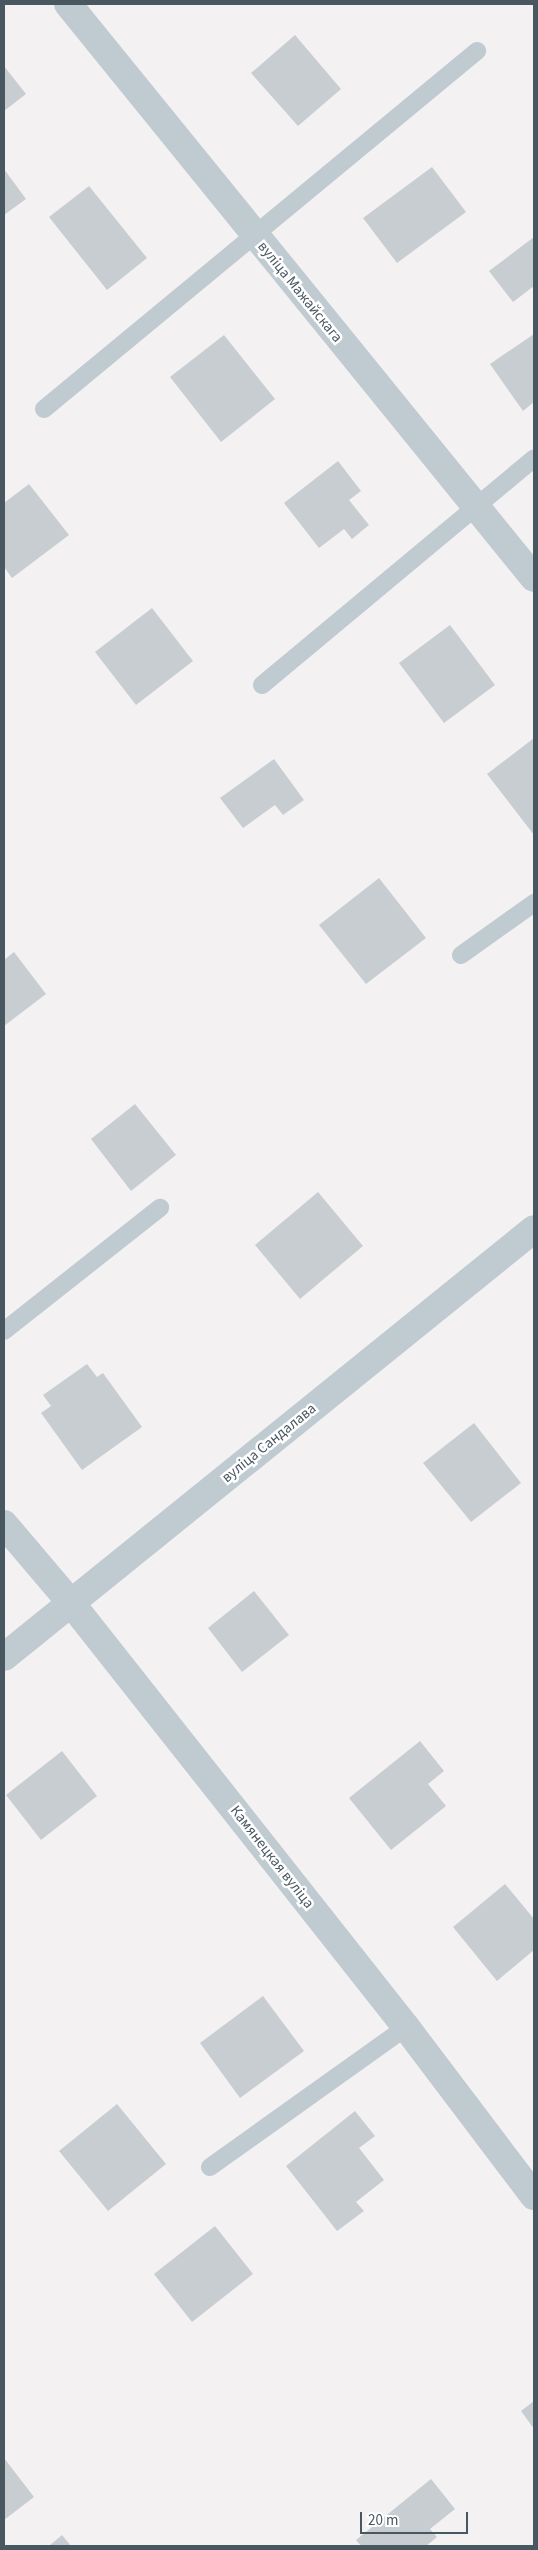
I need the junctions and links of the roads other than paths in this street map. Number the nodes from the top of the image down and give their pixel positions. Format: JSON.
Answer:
{"nodes":[{"id":1,"x":68,"y":4,"type":"edge"},
{"id":2,"x":477,"y":52,"type":"dead end"},
{"id":3,"x":255,"y":236,"type":"junction"},
{"id":4,"x":44,"y":409,"type":"dead end"},
{"id":5,"x":534,"y":458,"type":"edge"},
{"id":6,"x":475,"y":507,"type":"junction"},
{"id":7,"x":534,"y":578,"type":"edge"},
{"id":8,"x":262,"y":685,"type":"dead end"},
{"id":9,"x":534,"y":903,"type":"edge"},
{"id":10,"x":461,"y":955,"type":"dead end"},
{"id":11,"x":160,"y":1208,"type":"dead end"},
{"id":12,"x":534,"y":1229,"type":"edge"},
{"id":13,"x":4,"y":1330,"type":"edge"},
{"id":14,"x":4,"y":1524,"type":"edge"},
{"id":15,"x":72,"y":1603,"type":"junction"},
{"id":16,"x":4,"y":1658,"type":"edge"},
{"id":17,"x":406,"y":2027,"type":"junction"},
{"id":18,"x":210,"y":2167,"type":"dead end"},
{"id":19,"x":534,"y":2196,"type":"edge"}],
"edges":[{"from":1,"to":3,"type":"street","name":"вуліца Мажайскага"},
{"from":2,"to":3,"type":"lane"},
{"from":3,"to":4,"type":"lane"},
{"from":3,"to":6,"type":"street","name":"вуліца Мажайскага"},
{"from":5,"to":6,"type":"lane"},
{"from":6,"to":7,"type":"street","name":"вуліца Мажайскага"},
{"from":6,"to":8,"type":"lane"},
{"from":9,"to":10,"type":"lane"},
{"from":11,"to":13,"type":"lane"},
{"from":12,"to":15,"type":"street","name":"вуліца Сандалава"},
{"from":14,"to":15,"type":"street","name":"Камянецкая вуліца"},
{"from":15,"to":16,"type":"street","name":"вуліца Сандалава"},
{"from":15,"to":17,"type":"street","name":"Камянецкая вуліца"},
{"from":17,"to":18,"type":"lane"},
{"from":17,"to":19,"type":"street","name":"Камянецкая вуліца"}]}
